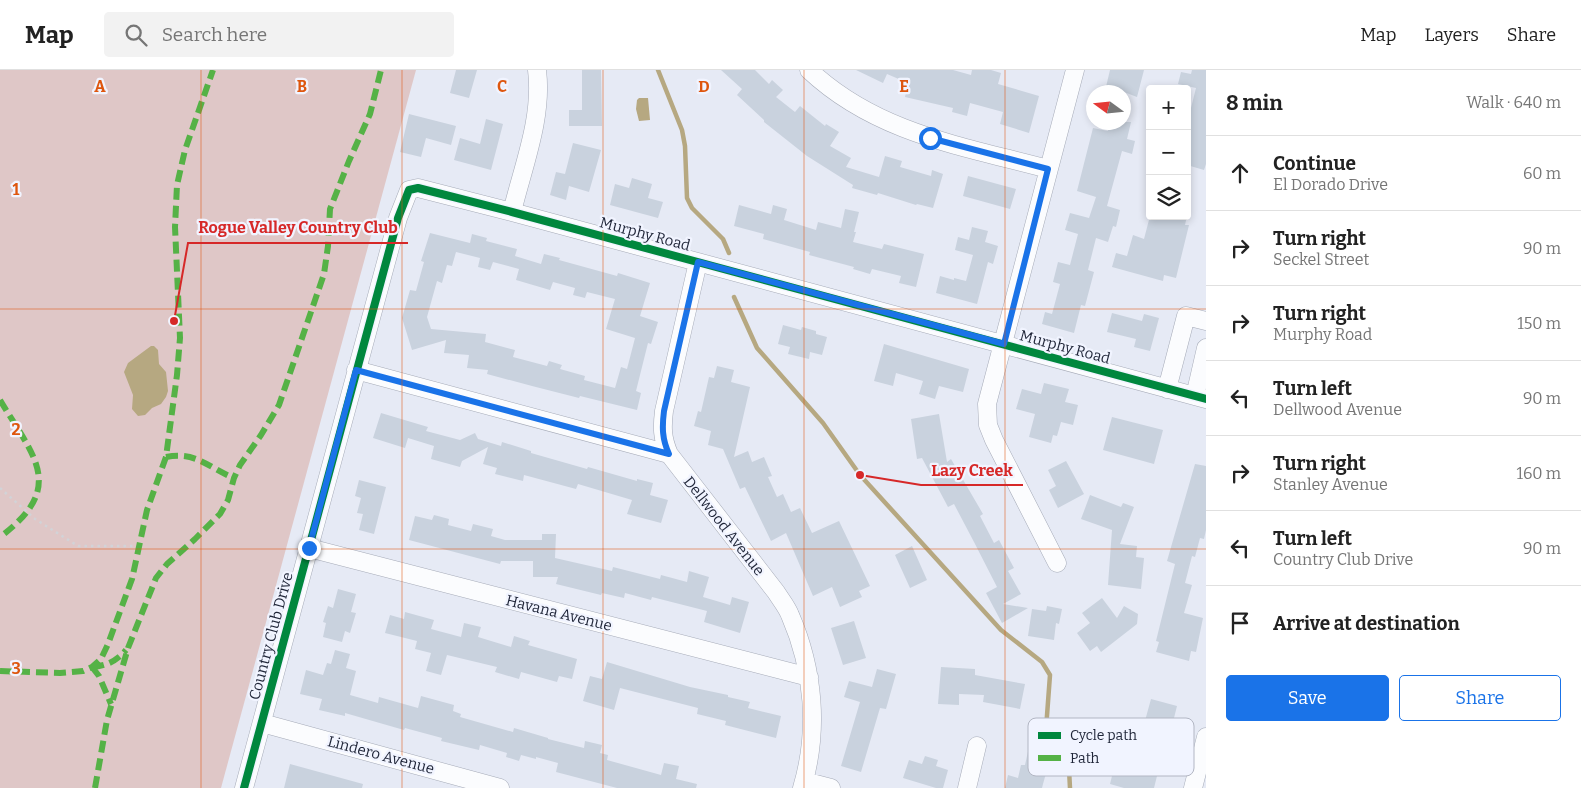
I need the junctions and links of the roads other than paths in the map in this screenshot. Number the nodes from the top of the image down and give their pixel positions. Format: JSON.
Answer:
{"nodes":[{"id":1,"x":537,"y":70,"type":"edge"},
{"id":2,"x":810,"y":70,"type":"edge"},
{"id":3,"x":1075,"y":70,"type":"edge"},
{"id":4,"x":1048,"y":169,"type":"junction"},
{"id":5,"x":512,"y":212,"type":"junction"},
{"id":6,"x":698,"y":262,"type":"junction"},
{"id":7,"x":1206,"y":321,"type":"edge"},
{"id":8,"x":1004,"y":344,"type":"junction"},
{"id":9,"x":1206,"y":348,"type":"edge"},
{"id":10,"x":356,"y":370,"type":"junction"},
{"id":11,"x":1167,"y":389,"type":"junction"},
{"id":12,"x":1200,"y":398,"type":"edge"},
{"id":13,"x":669,"y":454,"type":"junction"},
{"id":14,"x":309,"y":548,"type":"junction"},
{"id":15,"x":1057,"y":563,"type":"dead end"},
{"id":16,"x":809,"y":677,"type":"junction"},
{"id":17,"x":262,"y":723,"type":"junction"},
{"id":18,"x":1206,"y":737,"type":"edge"},
{"id":19,"x":977,"y":746,"type":"dead end"},
{"id":20,"x":803,"y":784,"type":"edge"},
{"id":21,"x":244,"y":788,"type":"edge"},
{"id":22,"x":500,"y":788,"type":"edge"},
{"id":23,"x":831,"y":788,"type":"edge"},
{"id":24,"x":967,"y":788,"type":"edge"},
{"id":25,"x":1193,"y":788,"type":"edge"}],
"edges":[{"from":1,"to":5,"type":"street"},
{"from":2,"to":4,"type":"street"},
{"from":3,"to":4,"type":"street"},
{"from":4,"to":8,"type":"street"},
{"from":5,"to":6,"type":"street","name":"Murphy Road"},
{"from":5,"to":10,"type":"street","name":"Country Club Drive"},
{"from":6,"to":8,"type":"street","name":"Murphy Road"},
{"from":6,"to":13,"type":"street","name":"Dellwood Avenue"},
{"from":7,"to":11,"type":"street"},
{"from":8,"to":11,"type":"street","name":"Murphy Road"},
{"from":8,"to":15,"type":"street"},
{"from":9,"to":12,"type":"street"},
{"from":10,"to":13,"type":"street"},
{"from":10,"to":14,"type":"street","name":"Country Club Drive"},
{"from":11,"to":12,"type":"street","name":"Murphy Road"},
{"from":13,"to":16,"type":"street","name":"Dellwood Avenue"},
{"from":14,"to":16,"type":"street","name":"Havana Avenue"},
{"from":14,"to":17,"type":"street","name":"Country Club Drive"},
{"from":16,"to":20,"type":"street","name":"Dellwood Avenue"},
{"from":17,"to":21,"type":"street","name":"Country Club Drive"},
{"from":17,"to":22,"type":"street","name":"Lindero Avenue"},
{"from":18,"to":25,"type":"street"},
{"from":19,"to":24,"type":"street"},
{"from":20,"to":23,"type":"street"}]}
